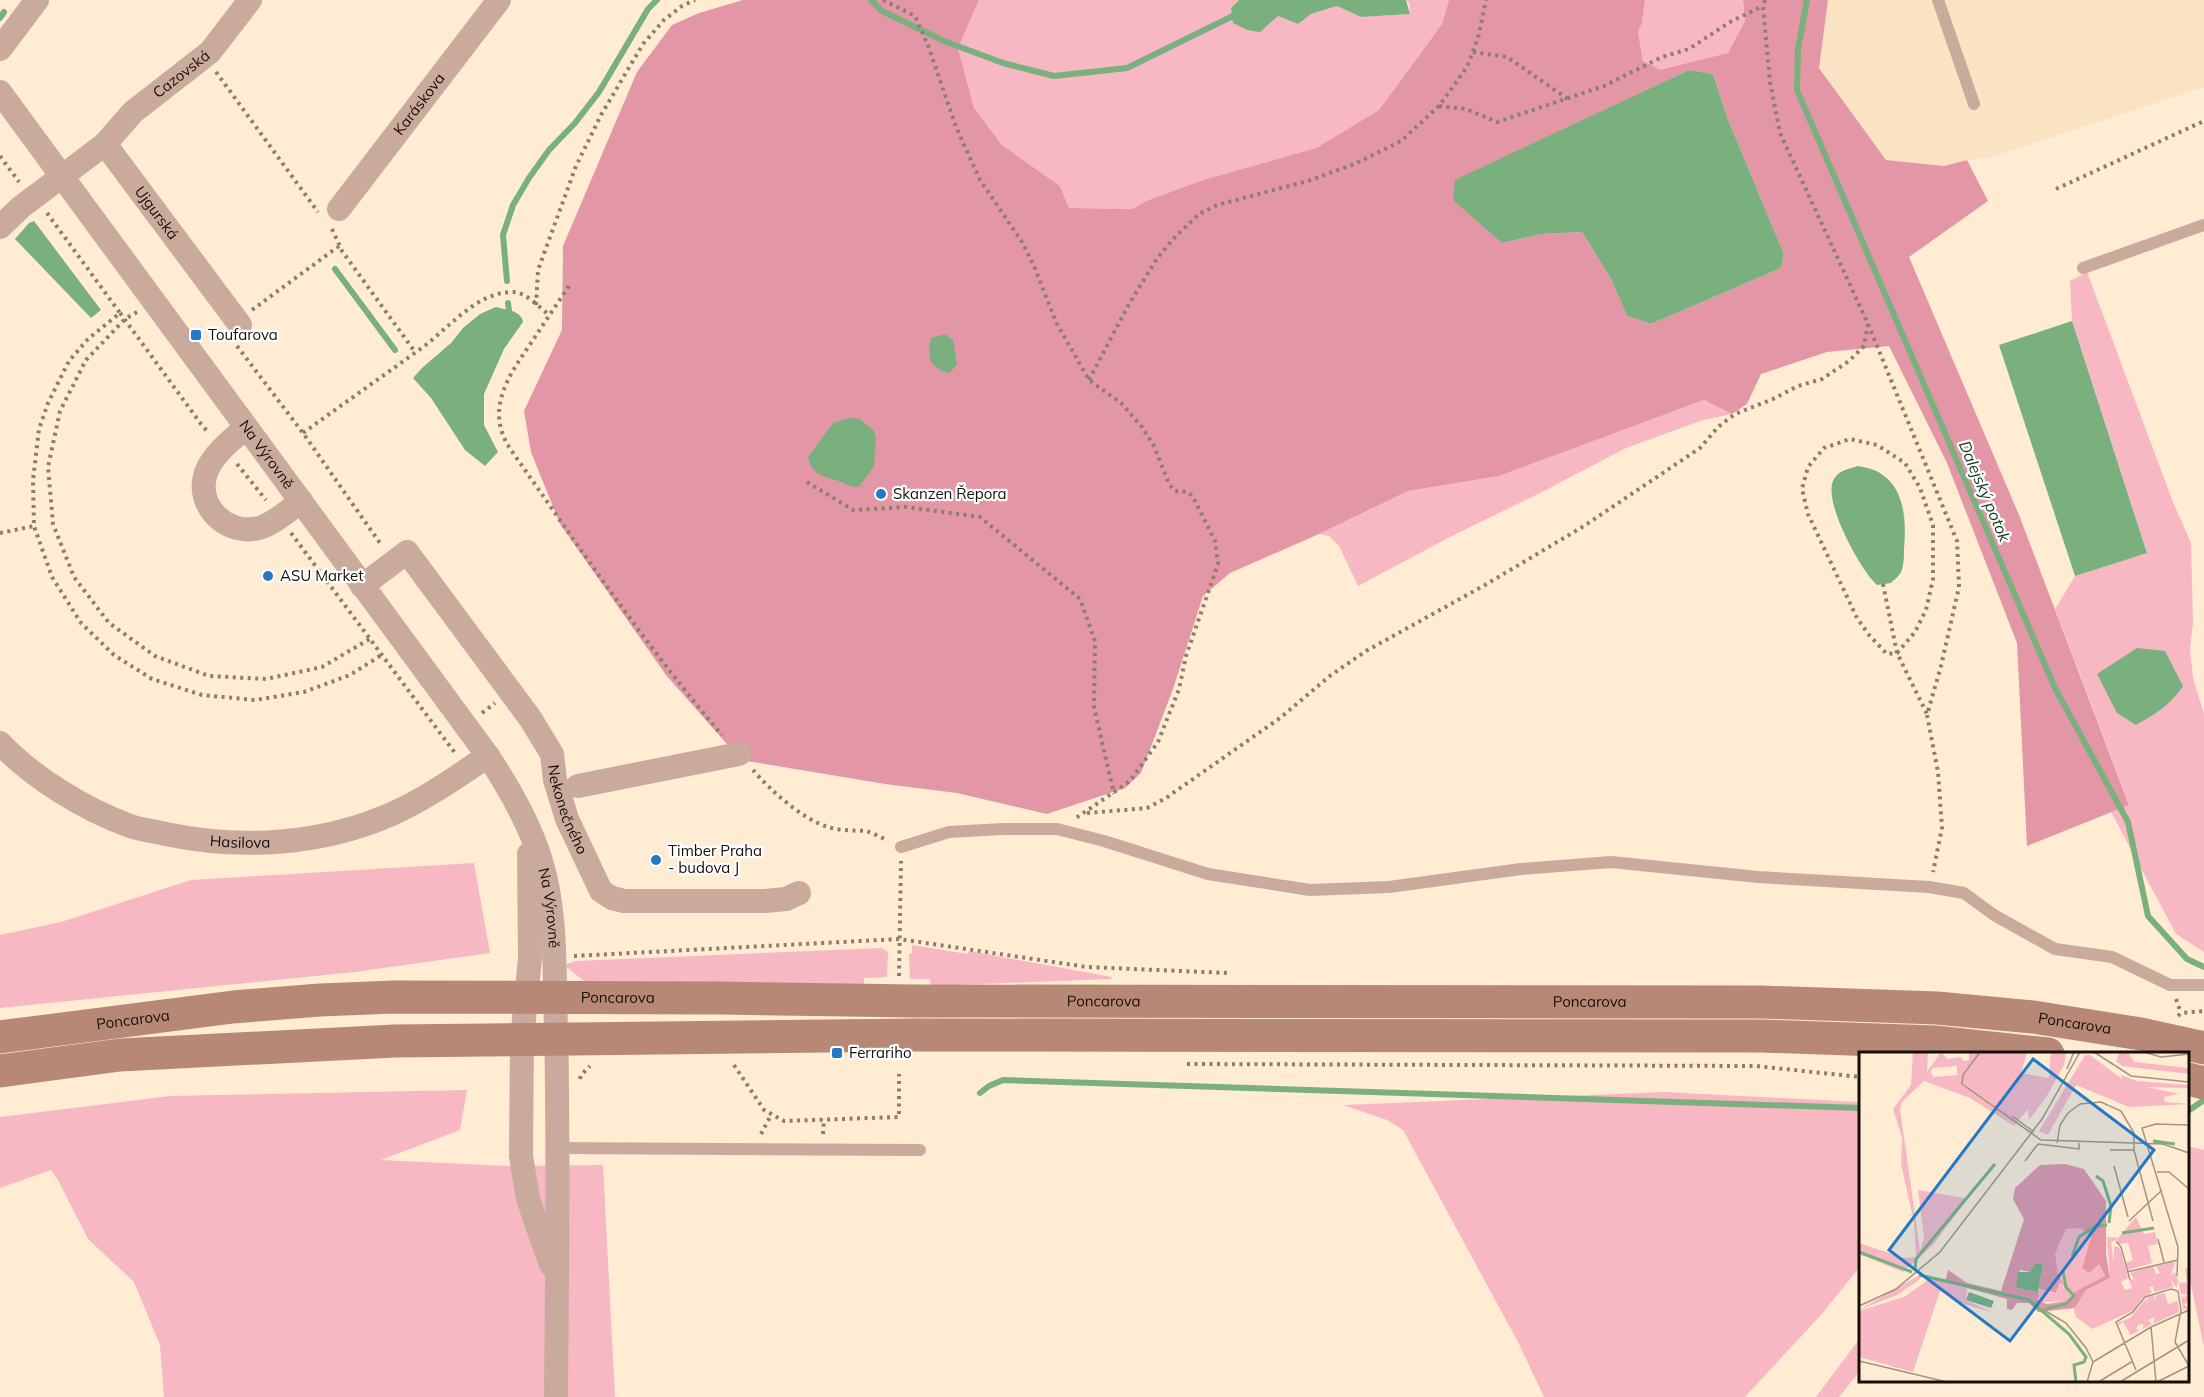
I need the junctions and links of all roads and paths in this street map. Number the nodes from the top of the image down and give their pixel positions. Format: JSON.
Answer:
{"nodes":[{"id":1,"x":36,"y":0,"type":"edge"},
{"id":2,"x":250,"y":0,"type":"edge"},
{"id":3,"x":499,"y":0,"type":"edge"},
{"id":4,"x":695,"y":0,"type":"edge"},
{"id":5,"x":883,"y":0,"type":"edge"},
{"id":6,"x":1486,"y":0,"type":"edge"},
{"id":7,"x":1766,"y":0,"type":"edge"},
{"id":8,"x":1938,"y":0,"type":"edge"},
{"id":9,"x":1763,"y":6,"type":"junction"},
{"id":10,"x":0,"y":49,"type":"edge"},
{"id":11,"x":1473,"y":51,"type":"junction"},
{"id":12,"x":204,"y":57,"type":"junction"},
{"id":13,"x":0,"y":92,"type":"edge"},
{"id":14,"x":1568,"y":99,"type":"junction"},
{"id":15,"x":1974,"y":104,"type":"dead end"},
{"id":16,"x":1439,"y":106,"type":"junction"},
{"id":17,"x":2204,"y":120,"type":"edge"},
{"id":18,"x":105,"y":144,"type":"junction"},
{"id":19,"x":62,"y":177,"type":"junction"},
{"id":20,"x":2056,"y":189,"type":"dead end"},
{"id":21,"x":40,"y":204,"type":"dead end"},
{"id":22,"x":328,"y":215,"type":"junction"},
{"id":23,"x":2204,"y":225,"type":"edge"},
{"id":24,"x":0,"y":227,"type":"edge"},
{"id":25,"x":333,"y":232,"type":"junction"},
{"id":26,"x":339,"y":246,"type":"junction"},
{"id":27,"x":2083,"y":268,"type":"dead end"},
{"id":28,"x":569,"y":286,"type":"dead end"},
{"id":29,"x":154,"y":301,"type":"junction"},
{"id":30,"x":536,"y":305,"type":"junction"},
{"id":31,"x":120,"y":313,"type":"junction"},
{"id":32,"x":549,"y":315,"type":"junction"},
{"id":33,"x":125,"y":320,"type":"junction"},
{"id":34,"x":239,"y":323,"type":"joint"},
{"id":35,"x":1868,"y":324,"type":"junction"},
{"id":36,"x":415,"y":352,"type":"junction"},
{"id":37,"x":250,"y":363,"type":"dead end"},
{"id":38,"x":1089,"y":380,"type":"junction"},
{"id":39,"x":246,"y":428,"type":"junction"},
{"id":40,"x":303,"y":433,"type":"junction"},
{"id":41,"x":225,"y":448,"type":"junction"},
{"id":42,"x":807,"y":482,"type":"dead end"},
{"id":43,"x":301,"y":501,"type":"junction"},
{"id":44,"x":279,"y":517,"type":"junction"},
{"id":45,"x":34,"y":526,"type":"junction"},
{"id":46,"x":0,"y":533,"type":"edge"},
{"id":47,"x":387,"y":552,"type":"dead end"},
{"id":48,"x":1884,"y":584,"type":"dead end"},
{"id":49,"x":362,"y":586,"type":"junction"},
{"id":50,"x":380,"y":631,"type":"junction"},
{"id":51,"x":1897,"y":653,"type":"junction"},
{"id":52,"x":383,"y":654,"type":"junction"},
{"id":53,"x":488,"y":694,"type":"dead end"},
{"id":54,"x":501,"y":712,"type":"dead end"},
{"id":55,"x":1927,"y":715,"type":"junction"},
{"id":56,"x":0,"y":743,"type":"edge"},
{"id":57,"x":739,"y":754,"type":"junction"},
{"id":58,"x":488,"y":756,"type":"junction"},
{"id":59,"x":453,"y":759,"type":"dead end"},
{"id":60,"x":568,"y":788,"type":"junction"},
{"id":61,"x":1114,"y":794,"type":"junction"},
{"id":62,"x":1086,"y":813,"type":"junction"},
{"id":63,"x":1057,"y":829,"type":"junction"},
{"id":64,"x":901,"y":847,"type":"junction"},
{"id":65,"x":1929,"y":887,"type":"junction"},
{"id":66,"x":799,"y":893,"type":"dead end"},
{"id":67,"x":899,"y":939,"type":"junction"},
{"id":68,"x":566,"y":956,"type":"dead end"},
{"id":69,"x":2198,"y":985,"type":"edge"},
{"id":70,"x":899,"y":994,"type":"junction"},
{"id":71,"x":540,"y":997,"type":"junction"},
{"id":72,"x":1232,"y":1001,"type":"junction"},
{"id":73,"x":0,"y":1037,"type":"edge"},
{"id":74,"x":522,"y":1039,"type":"junction"},
{"id":75,"x":556,"y":1039,"type":"junction"},
{"id":76,"x":2204,"y":1048,"type":"edge"},
{"id":77,"x":2038,"y":1052,"type":"edge"},
{"id":78,"x":1183,"y":1064,"type":"dead end"},
{"id":79,"x":734,"y":1065,"type":"dead end"},
{"id":80,"x":0,"y":1071,"type":"edge"},
{"id":81,"x":899,"y":1074,"type":"dead end"},
{"id":82,"x":1859,"y":1077,"type":"edge"},
{"id":83,"x":2189,"y":1079,"type":"edge"},
{"id":84,"x":2204,"y":1083,"type":"edge"},
{"id":85,"x":557,"y":1148,"type":"junction"},
{"id":86,"x":920,"y":1150,"type":"dead end"},
{"id":87,"x":557,"y":1284,"type":"junction"},
{"id":88,"x":556,"y":1397,"type":"edge"}],
"edges":[{"from":1,"to":10,"type":"street"},
{"from":2,"to":12,"type":"street","name":"Cazovská"},
{"from":3,"to":22,"type":"street","name":"Karáskova"},
{"from":4,"to":30,"type":"path"},
{"from":5,"to":38,"type":"path"},
{"from":6,"to":11,"type":"path"},
{"from":7,"to":9,"type":"path"},
{"from":8,"to":15,"type":"lane"},
{"from":9,"to":14,"type":"path"},
{"from":9,"to":35,"type":"path"},
{"from":11,"to":14,"type":"path"},
{"from":11,"to":16,"type":"path"},
{"from":12,"to":18,"type":"street","name":"Cazovská"},
{"from":12,"to":22,"type":"path"},
{"from":13,"to":19,"type":"street","name":"Na Výrovně"},
{"from":14,"to":16,"type":"path"},
{"from":16,"to":38,"type":"path"},
{"from":17,"to":20,"type":"path"},
{"from":18,"to":19,"type":"street"},
{"from":18,"to":34,"type":"street","name":"Ujgurská"},
{"from":19,"to":24,"type":"street"},
{"from":19,"to":29,"type":"street","name":"Na Výrovně"},
{"from":21,"to":31,"type":"path"},
{"from":22,"to":25,"type":"path"},
{"from":22,"to":25,"type":"path"},
{"from":23,"to":27,"type":"lane"},
{"from":25,"to":26,"type":"path"},
{"from":26,"to":34,"type":"path"},
{"from":26,"to":36,"type":"path"},
{"from":28,"to":32,"type":"path"},
{"from":29,"to":33,"type":"path"},
{"from":29,"to":39,"type":"street","name":"Na Výrovně"},
{"from":30,"to":32,"type":"path"},
{"from":30,"to":36,"type":"path"},
{"from":31,"to":33,"type":"path"},
{"from":31,"to":45,"type":"path"},
{"from":32,"to":57,"type":"path"},
{"from":33,"to":41,"type":"path"},
{"from":33,"to":50,"type":"path"},
{"from":35,"to":55,"type":"path"},
{"from":35,"to":62,"type":"path"},
{"from":36,"to":40,"type":"path"},
{"from":37,"to":40,"type":"path"},
{"from":38,"to":61,"type":"path"},
{"from":39,"to":41,"type":"street"},
{"from":39,"to":43,"type":"street","name":"Na Výrovně"},
{"from":40,"to":47,"type":"path"},
{"from":41,"to":44,"type":"path"},
{"from":41,"to":44,"type":"street"},
{"from":42,"to":61,"type":"path"},
{"from":43,"to":44,"type":"street"},
{"from":43,"to":49,"type":"street","name":"Na Výrovně"},
{"from":44,"to":50,"type":"path"},
{"from":45,"to":46,"type":"path"},
{"from":45,"to":52,"type":"path"},
{"from":48,"to":51,"type":"path"},
{"from":49,"to":50,"type":"street","name":"Na Výrovně"},
{"from":49,"to":60,"type":"street","name":"Nekonečného"},
{"from":50,"to":52,"type":"path"},
{"from":50,"to":58,"type":"street","name":"Na Výrovně"},
{"from":51,"to":51,"type":"path"},
{"from":51,"to":55,"type":"path"},
{"from":52,"to":59,"type":"path"},
{"from":53,"to":54,"type":"path"},
{"from":55,"to":65,"type":"path"},
{"from":56,"to":58,"type":"street","name":"Hasilova"},
{"from":57,"to":60,"type":"street"},
{"from":57,"to":64,"type":"path"},
{"from":58,"to":71,"type":"street","name":"Na Výrovně"},
{"from":60,"to":66,"type":"street","name":"Nekonečného"},
{"from":61,"to":62,"type":"path"},
{"from":62,"to":63,"type":"path"},
{"from":63,"to":64,"type":"lane"},
{"from":63,"to":65,"type":"lane"},
{"from":64,"to":67,"type":"path"},
{"from":65,"to":69,"type":"lane"},
{"from":67,"to":68,"type":"path"},
{"from":67,"to":70,"type":"path"},
{"from":67,"to":72,"type":"path"},
{"from":70,"to":71,"type":"main road","name":"Poncarova"},
{"from":70,"to":72,"type":"main road","name":"Poncarova"},
{"from":71,"to":73,"type":"main road","name":"Poncarova"},
{"from":71,"to":74,"type":"street"},
{"from":71,"to":75,"type":"street"},
{"from":72,"to":76,"type":"main road","name":"Poncarova"},
{"from":74,"to":75,"type":"main road"},
{"from":74,"to":80,"type":"main road"},
{"from":74,"to":87,"type":"street"},
{"from":75,"to":77,"type":"main road"},
{"from":75,"to":85,"type":"street"},
{"from":78,"to":82,"type":"path"},
{"from":79,"to":81,"type":"path"},
{"from":83,"to":84,"type":"main road"},
{"from":85,"to":86,"type":"lane"},
{"from":85,"to":87,"type":"street"},
{"from":87,"to":88,"type":"street"}]}
